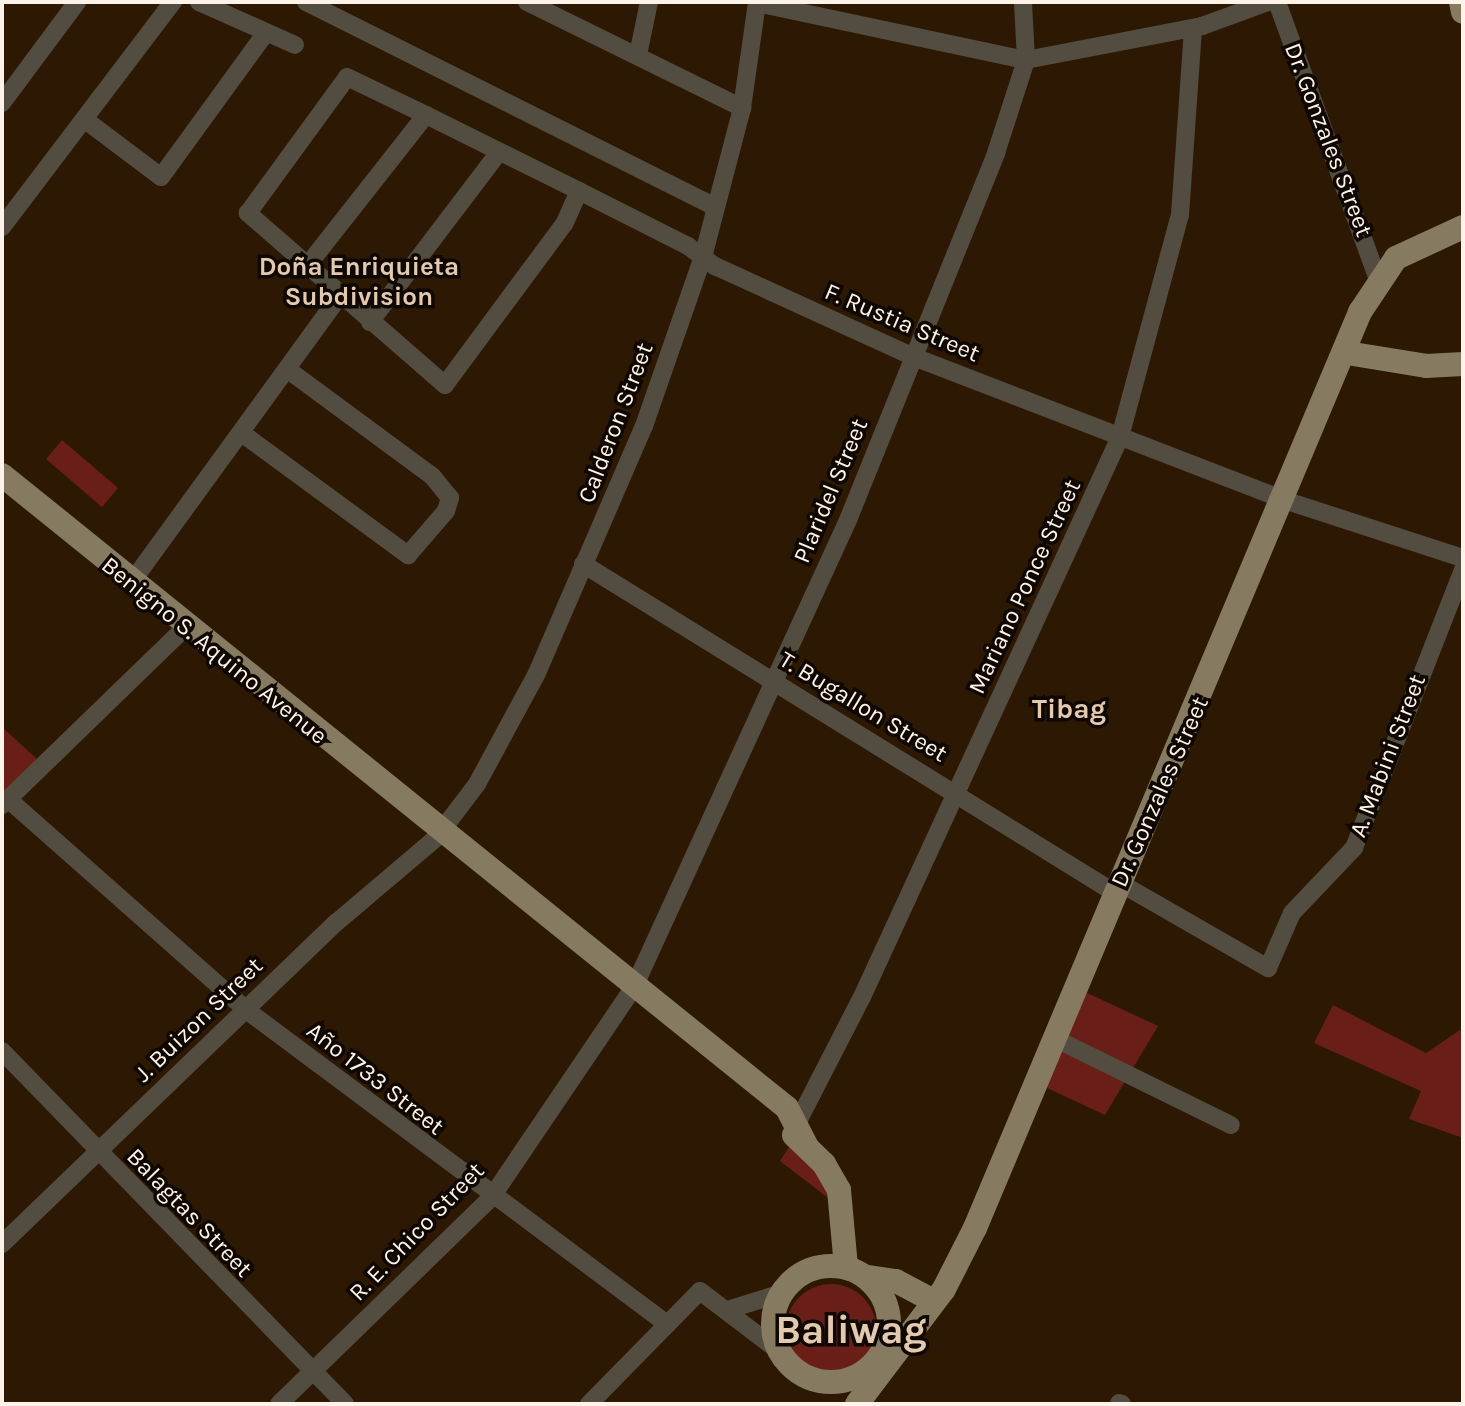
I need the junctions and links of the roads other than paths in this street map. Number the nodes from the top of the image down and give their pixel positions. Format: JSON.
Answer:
{"nodes":[{"id":1,"x":77,"y":2,"type":"edge"},
{"id":2,"x":173,"y":2,"type":"edge"},
{"id":3,"x":199,"y":2,"type":"edge"},
{"id":4,"x":306,"y":2,"type":"edge"},
{"id":5,"x":527,"y":2,"type":"edge"},
{"id":6,"x":649,"y":2,"type":"edge"},
{"id":7,"x":757,"y":2,"type":"edge"},
{"id":8,"x":1023,"y":2,"type":"edge"},
{"id":9,"x":1268,"y":2,"type":"edge"},
{"id":10,"x":1277,"y":2,"type":"edge"},
{"id":11,"x":1461,"y":2,"type":"edge"},
{"id":12,"x":1463,"y":12,"type":"edge"},
{"id":13,"x":1193,"y":28,"type":"junction"},
{"id":14,"x":264,"y":35,"type":"junction"},
{"id":15,"x":295,"y":45,"type":"dead end"},
{"id":16,"x":638,"y":55,"type":"junction"},
{"id":17,"x":1026,"y":60,"type":"junction"},
{"id":18,"x":2,"y":103,"type":"edge"},
{"id":19,"x":742,"y":108,"type":"junction"},
{"id":20,"x":426,"y":115,"type":"junction"},
{"id":21,"x":84,"y":119,"type":"junction"},
{"id":22,"x":499,"y":152,"type":"junction"},
{"id":23,"x":579,"y":191,"type":"junction"},
{"id":24,"x":715,"y":207,"type":"junction"},
{"id":25,"x":2,"y":227,"type":"edge"},
{"id":26,"x":1463,"y":227,"type":"edge"},
{"id":27,"x":703,"y":257,"type":"junction"},
{"id":28,"x":307,"y":266,"type":"junction"},
{"id":29,"x":1378,"y":279,"type":"junction"},
{"id":30,"x":340,"y":295,"type":"junction"},
{"id":31,"x":370,"y":322,"type":"junction"},
{"id":32,"x":1347,"y":353,"type":"junction"},
{"id":33,"x":914,"y":357,"type":"junction"},
{"id":34,"x":1463,"y":364,"type":"edge"},
{"id":35,"x":288,"y":370,"type":"junction"},
{"id":36,"x":243,"y":434,"type":"junction"},
{"id":37,"x":1120,"y":437,"type":"junction"},
{"id":38,"x":2,"y":475,"type":"edge"},
{"id":39,"x":1284,"y":500,"type":"junction"},
{"id":40,"x":1463,"y":558,"type":"edge"},
{"id":41,"x":583,"y":564,"type":"junction"},
{"id":42,"x":1463,"y":570,"type":"edge"},
{"id":43,"x":131,"y":583,"type":"junction"},
{"id":44,"x":186,"y":627,"type":"junction"},
{"id":45,"x":771,"y":680,"type":"junction"},
{"id":46,"x":954,"y":794,"type":"junction"},
{"id":47,"x":5,"y":802,"type":"edge"},
{"id":48,"x":435,"y":831,"type":"junction"},
{"id":49,"x":1118,"y":888,"type":"junction"},
{"id":50,"x":1268,"y":968,"type":"joint"},
{"id":51,"x":630,"y":991,"type":"junction"},
{"id":52,"x":245,"y":1009,"type":"junction"},
{"id":53,"x":1054,"y":1038,"type":"junction"},
{"id":54,"x":2,"y":1051,"type":"edge"},
{"id":55,"x":1231,"y":1125,"type":"dead end"},
{"id":56,"x":798,"y":1135,"type":"junction"},
{"id":57,"x":95,"y":1151,"type":"junction"},
{"id":58,"x":491,"y":1198,"type":"junction"},
{"id":59,"x":2,"y":1244,"type":"edge"},
{"id":60,"x":856,"y":1272,"type":"junction"},
{"id":61,"x":782,"y":1293,"type":"junction"},
{"id":62,"x":931,"y":1300,"type":"junction"},
{"id":63,"x":727,"y":1310,"type":"junction"},
{"id":64,"x":667,"y":1324,"type":"junction"},
{"id":65,"x":780,"y":1352,"type":"junction"},
{"id":66,"x":863,"y":1372,"type":"junction"},
{"id":67,"x":310,"y":1373,"type":"junction"},
{"id":68,"x":805,"y":1377,"type":"junction"},
{"id":69,"x":279,"y":1404,"type":"edge"},
{"id":70,"x":345,"y":1404,"type":"edge"},
{"id":71,"x":589,"y":1404,"type":"edge"},
{"id":72,"x":827,"y":1404,"type":"edge"},
{"id":73,"x":843,"y":1404,"type":"edge"},
{"id":74,"x":857,"y":1404,"type":"edge"}],
"edges":[{"from":1,"to":18,"type":"street"},
{"from":2,"to":21,"type":"street"},
{"from":3,"to":14,"type":"street"},
{"from":4,"to":24,"type":"street"},
{"from":5,"to":16,"type":"street"},
{"from":6,"to":16,"type":"street"},
{"from":7,"to":17,"type":"street"},
{"from":7,"to":19,"type":"street","name":"Calderon Street"},
{"from":8,"to":17,"type":"street","name":"Plaridel Street"},
{"from":9,"to":13,"type":"street"},
{"from":10,"to":29,"type":"street","name":"Dr. Gonzales Street"},
{"from":11,"to":12,"type":"main road"},
{"from":13,"to":17,"type":"street"},
{"from":13,"to":37,"type":"street","name":"Mariano Ponce Street"},
{"from":14,"to":15,"type":"street"},
{"from":14,"to":21,"type":"street"},
{"from":16,"to":19,"type":"street"},
{"from":17,"to":33,"type":"street","name":"Plaridel Street"},
{"from":19,"to":24,"type":"street","name":"Calderon Street"},
{"from":20,"to":22,"type":"street","name":"F. Rustia Street"},
{"from":20,"to":28,"type":"street"},
{"from":20,"to":28,"type":"street","name":"F. Rustia Street"},
{"from":21,"to":25,"type":"street"},
{"from":22,"to":23,"type":"street","name":"F. Rustia Street"},
{"from":22,"to":31,"type":"street"},
{"from":23,"to":27,"type":"street","name":"F. Rustia Street"},
{"from":23,"to":31,"type":"street"},
{"from":24,"to":27,"type":"street","name":"Calderon Street"},
{"from":26,"to":29,"type":"main road","name":"Dr. Gonzales Street"},
{"from":27,"to":33,"type":"street","name":"F. Rustia Street"},
{"from":27,"to":41,"type":"street","name":"Calderon Street"},
{"from":28,"to":30,"type":"street"},
{"from":29,"to":32,"type":"main road","name":"Dr. Gonzales Street"},
{"from":30,"to":31,"type":"street"},
{"from":30,"to":35,"type":"street"},
{"from":32,"to":34,"type":"main road"},
{"from":32,"to":39,"type":"main road","name":"Dr. Gonzales Street"},
{"from":33,"to":37,"type":"street","name":"F. Rustia Street"},
{"from":33,"to":45,"type":"street","name":"Plaridel Street"},
{"from":35,"to":36,"type":"street"},
{"from":35,"to":36,"type":"street"},
{"from":36,"to":43,"type":"street"},
{"from":37,"to":39,"type":"street","name":"F. Rustia Street"},
{"from":37,"to":46,"type":"street","name":"Mariano Ponce Street"},
{"from":38,"to":43,"type":"main road","name":"Benigno S. Aquino Avenue"},
{"from":39,"to":40,"type":"street","name":"F. Rustia Street"},
{"from":39,"to":49,"type":"main road","name":"Dr. Gonzales Street"},
{"from":41,"to":45,"type":"street","name":"T. Bugallon Street"},
{"from":41,"to":48,"type":"street","name":"Calderon Street"},
{"from":42,"to":50,"type":"street","name":"A. Mabini Street"},
{"from":43,"to":44,"type":"main road","name":"Benigno S. Aquino Avenue"},
{"from":44,"to":47,"type":"street"},
{"from":44,"to":48,"type":"main road","name":"Benigno S. Aquino Avenue"},
{"from":45,"to":46,"type":"street","name":"T. Bugallon Street"},
{"from":45,"to":51,"type":"street","name":"Plaridel Street"},
{"from":46,"to":49,"type":"street","name":"T. Bugallon Street"},
{"from":46,"to":56,"type":"street","name":"Mariano Ponce Street"},
{"from":47,"to":52,"type":"street","name":"Año 1733 Street"},
{"from":48,"to":51,"type":"main road","name":"Benigno S. Aquino Avenue"},
{"from":48,"to":52,"type":"street","name":"J. Buizon Street"},
{"from":49,"to":50,"type":"street","name":"T. Bugallon Street"},
{"from":49,"to":53,"type":"main road","name":"Dr. Gonzales Street"},
{"from":51,"to":56,"type":"main road","name":"Benigno S. Aquino Avenue"},
{"from":51,"to":58,"type":"street","name":"R. E. Chico Street"},
{"from":52,"to":57,"type":"street","name":"J. Buizon Street"},
{"from":52,"to":58,"type":"street","name":"Año 1733 Street"},
{"from":53,"to":55,"type":"street"},
{"from":53,"to":62,"type":"main road","name":"Dr. Gonzales Street"},
{"from":54,"to":57,"type":"street","name":"Balagtas Street"},
{"from":56,"to":60,"type":"main road","name":"Benigno S. Aquino Avenue"},
{"from":57,"to":59,"type":"street","name":"J. Buizon Street"},
{"from":57,"to":67,"type":"street","name":"Balagtas Street"},
{"from":58,"to":64,"type":"street","name":"Año 1733 Street"},
{"from":58,"to":67,"type":"street","name":"R. E. Chico Street"},
{"from":60,"to":61,"type":"main road"},
{"from":60,"to":62,"type":"main road"},
{"from":60,"to":66,"type":"main road"},
{"from":61,"to":63,"type":"street"},
{"from":61,"to":65,"type":"main road"},
{"from":62,"to":74,"type":"main road","name":"Dr. Gonzales Street"},
{"from":63,"to":64,"type":"street"},
{"from":63,"to":65,"type":"street"},
{"from":64,"to":71,"type":"street"},
{"from":65,"to":68,"type":"main road"},
{"from":66,"to":68,"type":"main road"},
{"from":66,"to":73,"type":"main road"},
{"from":67,"to":69,"type":"street","name":"R. E. Chico Street"},
{"from":67,"to":70,"type":"street","name":"Balagtas Street"},
{"from":68,"to":72,"type":"main road"}]}
